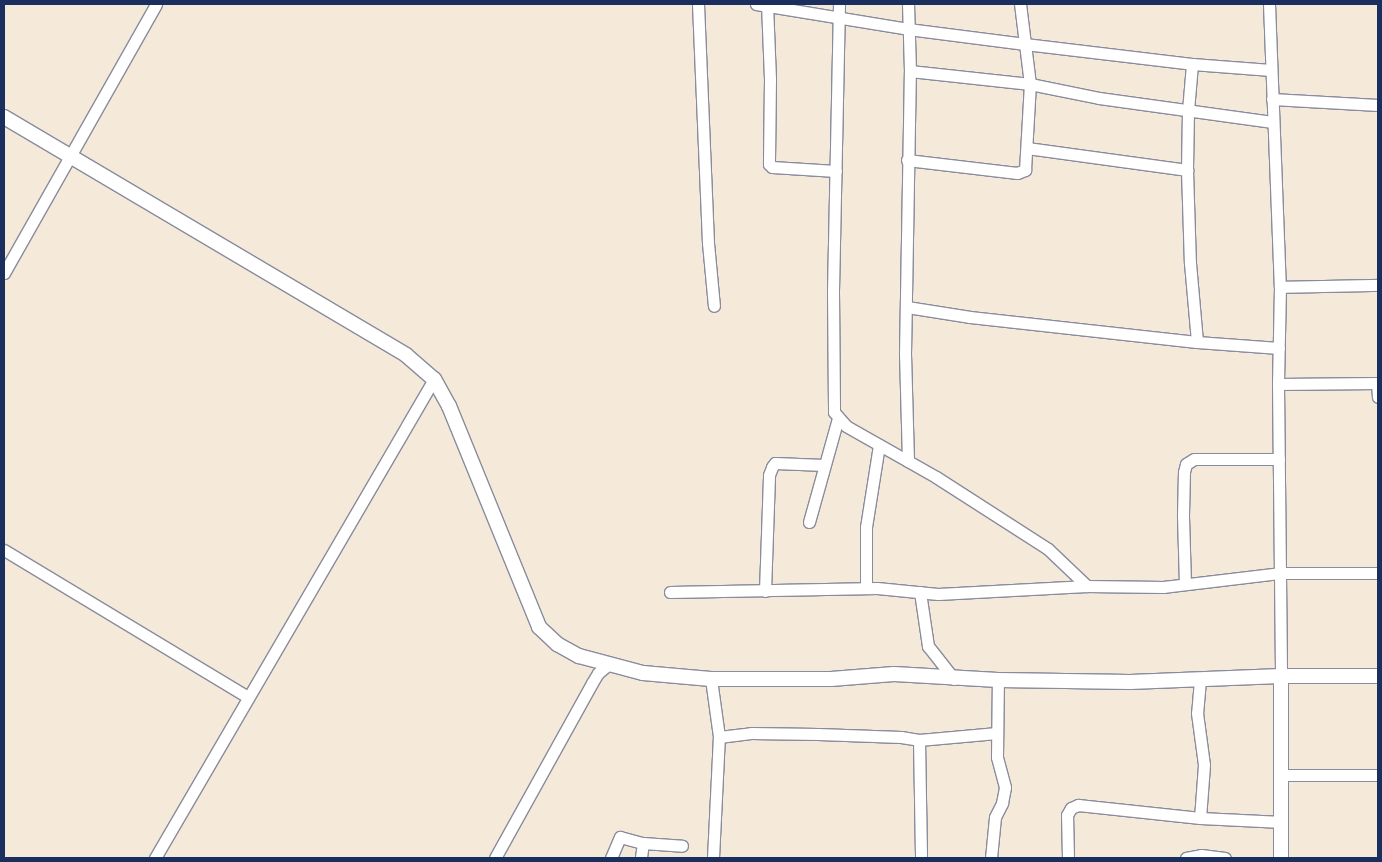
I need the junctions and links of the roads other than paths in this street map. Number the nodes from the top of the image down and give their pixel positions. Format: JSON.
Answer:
{"nodes":[{"id":1,"x":156,"y":4,"type":"edge"},
{"id":2,"x":698,"y":4,"type":"edge"},
{"id":3,"x":763,"y":4,"type":"edge"},
{"id":4,"x":908,"y":4,"type":"edge"},
{"id":5,"x":1020,"y":4,"type":"edge"},
{"id":6,"x":1269,"y":4,"type":"edge"},
{"id":7,"x":838,"y":10,"type":"edge"},
{"id":8,"x":908,"y":29,"type":"junction"},
{"id":9,"x":1025,"y":44,"type":"junction"},
{"id":10,"x":1192,"y":64,"type":"junction"},
{"id":11,"x":1271,"y":70,"type":"junction"},
{"id":12,"x":910,"y":72,"type":"junction"},
{"id":13,"x":1030,"y":84,"type":"junction"},
{"id":14,"x":1272,"y":99,"type":"junction"},
{"id":15,"x":1378,"y":105,"type":"edge"},
{"id":16,"x":1188,"y":111,"type":"junction"},
{"id":17,"x":4,"y":117,"type":"edge"},
{"id":18,"x":1272,"y":122,"type":"junction"},
{"id":19,"x":1027,"y":148,"type":"junction"},
{"id":20,"x":71,"y":156,"type":"junction"},
{"id":21,"x":907,"y":160,"type":"junction"},
{"id":22,"x":1187,"y":170,"type":"junction"},
{"id":23,"x":836,"y":171,"type":"junction"},
{"id":24,"x":4,"y":273,"type":"edge"},
{"id":25,"x":1378,"y":285,"type":"edge"},
{"id":26,"x":1280,"y":287,"type":"junction"},
{"id":27,"x":714,"y":306,"type":"dead end"},
{"id":28,"x":907,"y":306,"type":"junction"},
{"id":29,"x":1197,"y":342,"type":"junction"},
{"id":30,"x":1279,"y":348,"type":"junction"},
{"id":31,"x":434,"y":379,"type":"junction"},
{"id":32,"x":1378,"y":383,"type":"edge"},
{"id":33,"x":1278,"y":384,"type":"junction"},
{"id":34,"x":1378,"y":398,"type":"edge"},
{"id":35,"x":838,"y":418,"type":"junction"},
{"id":36,"x":879,"y":445,"type":"junction"},
{"id":37,"x":1279,"y":459,"type":"junction"},
{"id":38,"x":908,"y":461,"type":"junction"},
{"id":39,"x":824,"y":465,"type":"junction"},
{"id":40,"x":809,"y":522,"type":"dead end"},
{"id":41,"x":4,"y":550,"type":"edge"},
{"id":42,"x":1378,"y":573,"type":"edge"},
{"id":43,"x":1281,"y":574,"type":"junction"},
{"id":44,"x":1185,"y":584,"type":"junction"},
{"id":45,"x":1087,"y":586,"type":"junction"},
{"id":46,"x":866,"y":588,"type":"junction"},
{"id":47,"x":765,"y":591,"type":"junction"},
{"id":48,"x":670,"y":592,"type":"dead end"},
{"id":49,"x":920,"y":592,"type":"junction"},
{"id":50,"x":608,"y":665,"type":"junction"},
{"id":51,"x":1281,"y":676,"type":"junction"},
{"id":52,"x":1378,"y":676,"type":"edge"},
{"id":53,"x":711,"y":679,"type":"junction"},
{"id":54,"x":954,"y":679,"type":"junction"},
{"id":55,"x":998,"y":680,"type":"junction"},
{"id":56,"x":1200,"y":680,"type":"junction"},
{"id":57,"x":248,"y":697,"type":"junction"},
{"id":58,"x":997,"y":733,"type":"junction"},
{"id":59,"x":719,"y":737,"type":"junction"},
{"id":60,"x":919,"y":740,"type":"junction"},
{"id":61,"x":1282,"y":775,"type":"junction"},
{"id":62,"x":1378,"y":775,"type":"edge"},
{"id":63,"x":1200,"y":818,"type":"junction"},
{"id":64,"x":1282,"y":822,"type":"junction"},
{"id":65,"x":643,"y":843,"type":"junction"},
{"id":66,"x":682,"y":846,"type":"dead end"},
{"id":67,"x":155,"y":858,"type":"edge"},
{"id":68,"x":496,"y":858,"type":"edge"},
{"id":69,"x":611,"y":858,"type":"edge"},
{"id":70,"x":641,"y":858,"type":"edge"},
{"id":71,"x":713,"y":858,"type":"edge"},
{"id":72,"x":922,"y":858,"type":"edge"},
{"id":73,"x":991,"y":858,"type":"edge"},
{"id":74,"x":1068,"y":858,"type":"edge"},
{"id":75,"x":1186,"y":858,"type":"edge"},
{"id":76,"x":1226,"y":858,"type":"edge"},
{"id":77,"x":1281,"y":858,"type":"edge"}],
"edges":[{"from":1,"to":20,"type":"street"},
{"from":2,"to":27,"type":"street"},
{"from":3,"to":7,"type":"street"},
{"from":3,"to":23,"type":"street"},
{"from":4,"to":8,"type":"street"},
{"from":5,"to":9,"type":"street"},
{"from":6,"to":11,"type":"street"},
{"from":7,"to":8,"type":"street"},
{"from":7,"to":23,"type":"street"},
{"from":8,"to":9,"type":"street"},
{"from":8,"to":12,"type":"street"},
{"from":9,"to":10,"type":"street"},
{"from":9,"to":13,"type":"street"},
{"from":10,"to":11,"type":"street"},
{"from":10,"to":16,"type":"street"},
{"from":11,"to":14,"type":"street"},
{"from":12,"to":13,"type":"street"},
{"from":12,"to":21,"type":"street"},
{"from":13,"to":16,"type":"street"},
{"from":13,"to":19,"type":"street"},
{"from":14,"to":15,"type":"street"},
{"from":14,"to":18,"type":"street"},
{"from":16,"to":18,"type":"street"},
{"from":16,"to":22,"type":"street"},
{"from":17,"to":20,"type":"street"},
{"from":18,"to":26,"type":"street"},
{"from":19,"to":21,"type":"street"},
{"from":19,"to":22,"type":"street"},
{"from":20,"to":24,"type":"street"},
{"from":20,"to":31,"type":"street"},
{"from":21,"to":28,"type":"street"},
{"from":22,"to":29,"type":"street"},
{"from":23,"to":35,"type":"street"},
{"from":25,"to":26,"type":"street"},
{"from":26,"to":30,"type":"street"},
{"from":28,"to":29,"type":"street"},
{"from":28,"to":38,"type":"street"},
{"from":29,"to":30,"type":"street"},
{"from":30,"to":33,"type":"street"},
{"from":31,"to":50,"type":"street"},
{"from":31,"to":57,"type":"street"},
{"from":32,"to":33,"type":"street"},
{"from":32,"to":34,"type":"street"},
{"from":33,"to":37,"type":"street"},
{"from":35,"to":36,"type":"street"},
{"from":35,"to":39,"type":"street"},
{"from":36,"to":38,"type":"street"},
{"from":36,"to":46,"type":"street"},
{"from":37,"to":43,"type":"street"},
{"from":37,"to":44,"type":"street"},
{"from":38,"to":45,"type":"street"},
{"from":39,"to":40,"type":"street"},
{"from":39,"to":47,"type":"street"},
{"from":41,"to":57,"type":"street"},
{"from":42,"to":43,"type":"street"},
{"from":43,"to":44,"type":"street"},
{"from":43,"to":51,"type":"street"},
{"from":44,"to":45,"type":"street"},
{"from":45,"to":49,"type":"street"},
{"from":46,"to":47,"type":"street"},
{"from":46,"to":49,"type":"street"},
{"from":47,"to":48,"type":"street"},
{"from":49,"to":54,"type":"street"},
{"from":50,"to":53,"type":"street"},
{"from":50,"to":68,"type":"street"},
{"from":51,"to":52,"type":"street"},
{"from":51,"to":56,"type":"street"},
{"from":51,"to":61,"type":"street"},
{"from":53,"to":54,"type":"street"},
{"from":53,"to":59,"type":"street"},
{"from":54,"to":55,"type":"street"},
{"from":55,"to":56,"type":"street"},
{"from":55,"to":58,"type":"street"},
{"from":56,"to":63,"type":"street"},
{"from":57,"to":67,"type":"street"},
{"from":58,"to":60,"type":"street"},
{"from":58,"to":73,"type":"street"},
{"from":59,"to":60,"type":"street"},
{"from":59,"to":71,"type":"street"},
{"from":60,"to":72,"type":"street"},
{"from":61,"to":62,"type":"street"},
{"from":61,"to":64,"type":"street"},
{"from":63,"to":64,"type":"street"},
{"from":63,"to":74,"type":"street"},
{"from":64,"to":77,"type":"street"},
{"from":65,"to":66,"type":"street"},
{"from":65,"to":69,"type":"street"},
{"from":65,"to":70,"type":"street"},
{"from":75,"to":76,"type":"street"}]}
